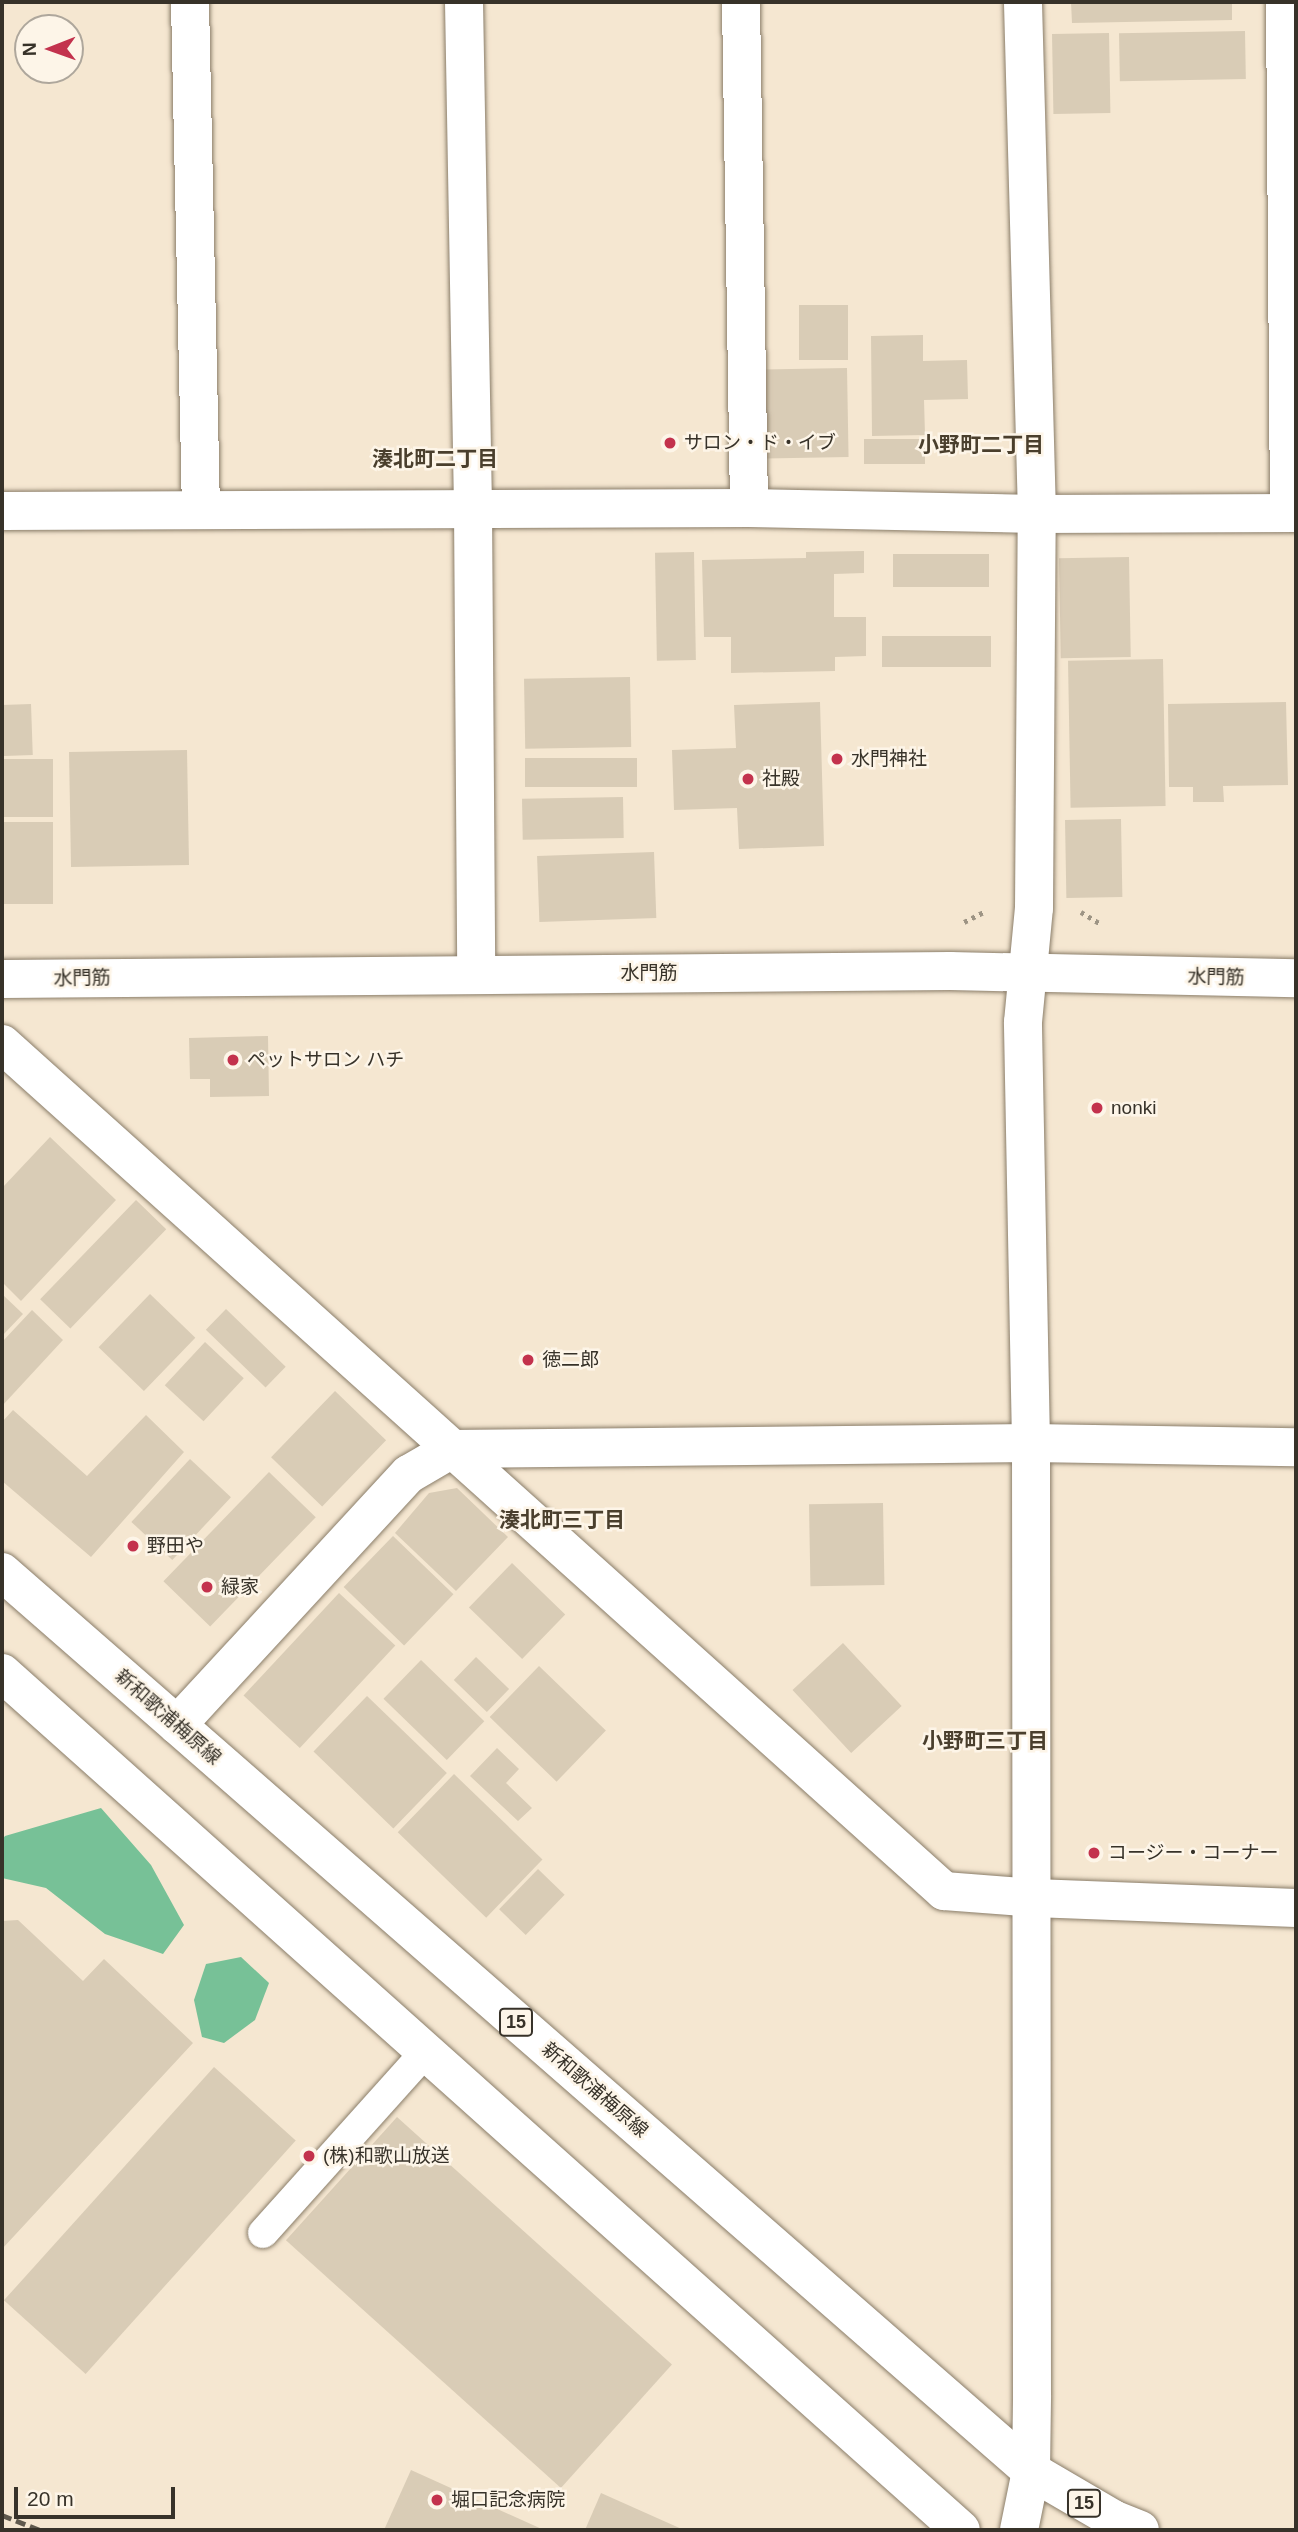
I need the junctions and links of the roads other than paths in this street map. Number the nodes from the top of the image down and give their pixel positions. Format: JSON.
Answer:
{"nodes":[{"id":1,"x":190,"y":2,"type":"edge"},
{"id":2,"x":464,"y":2,"type":"edge"},
{"id":3,"x":741,"y":2,"type":"edge"},
{"id":4,"x":1023,"y":2,"type":"edge"},
{"id":5,"x":1285,"y":2,"type":"edge"},
{"id":6,"x":473,"y":508,"type":"junction"},
{"id":7,"x":749,"y":508,"type":"junction"},
{"id":8,"x":201,"y":509,"type":"junction"},
{"id":9,"x":2,"y":511,"type":"edge"},
{"id":10,"x":1293,"y":513,"type":"edge"},
{"id":11,"x":1037,"y":514,"type":"junction"},
{"id":12,"x":1027,"y":972,"type":"junction"},
{"id":13,"x":476,"y":974,"type":"junction"},
{"id":14,"x":1296,"y":978,"type":"edge"},
{"id":15,"x":2,"y":979,"type":"edge"},
{"id":16,"x":2,"y":1044,"type":"edge"},
{"id":17,"x":1031,"y":1443,"type":"junction"},
{"id":18,"x":1296,"y":1447,"type":"edge"},
{"id":19,"x":452,"y":1449,"type":"junction"},
{"id":20,"x":2,"y":1572,"type":"edge"},
{"id":21,"x":2,"y":1673,"type":"edge"},
{"id":22,"x":177,"y":1725,"type":"junction"},
{"id":23,"x":1034,"y":1898,"type":"junction"},
{"id":24,"x":1296,"y":1908,"type":"edge"},
{"id":25,"x":427,"y":2050,"type":"junction"},
{"id":26,"x":263,"y":2233,"type":"dead end"},
{"id":27,"x":1031,"y":2471,"type":"junction"},
{"id":28,"x":961,"y":2530,"type":"edge"},
{"id":29,"x":1019,"y":2530,"type":"edge"},
{"id":30,"x":1140,"y":2530,"type":"edge"}],
"edges":[{"from":1,"to":8,"type":"street"},
{"from":2,"to":6,"type":"street"},
{"from":3,"to":7,"type":"street"},
{"from":4,"to":11,"type":"street"},
{"from":5,"to":10,"type":"street"},
{"from":6,"to":7,"type":"street"},
{"from":6,"to":8,"type":"street"},
{"from":6,"to":13,"type":"street"},
{"from":7,"to":11,"type":"street"},
{"from":8,"to":9,"type":"street"},
{"from":10,"to":11,"type":"street"},
{"from":11,"to":12,"type":"street"},
{"from":12,"to":13,"type":"street","name":"水門筋"},
{"from":12,"to":14,"type":"street","name":"水門筋"},
{"from":12,"to":17,"type":"street"},
{"from":13,"to":15,"type":"street","name":"水門筋"},
{"from":16,"to":19,"type":"street"},
{"from":17,"to":18,"type":"street"},
{"from":17,"to":19,"type":"street"},
{"from":17,"to":23,"type":"street"},
{"from":19,"to":22,"type":"street"},
{"from":19,"to":23,"type":"street"},
{"from":20,"to":22,"type":"street","name":"新和歌浦梅原線","number":"15"},
{"from":21,"to":25,"type":"street"},
{"from":22,"to":27,"type":"street","name":"新和歌浦梅原線","number":"15"},
{"from":23,"to":24,"type":"street"},
{"from":23,"to":27,"type":"street"},
{"from":25,"to":26,"type":"lane"},
{"from":25,"to":28,"type":"street"},
{"from":27,"to":29,"type":"street"},
{"from":27,"to":30,"type":"street","name":"新和歌浦梅原線","number":"15"}]}
